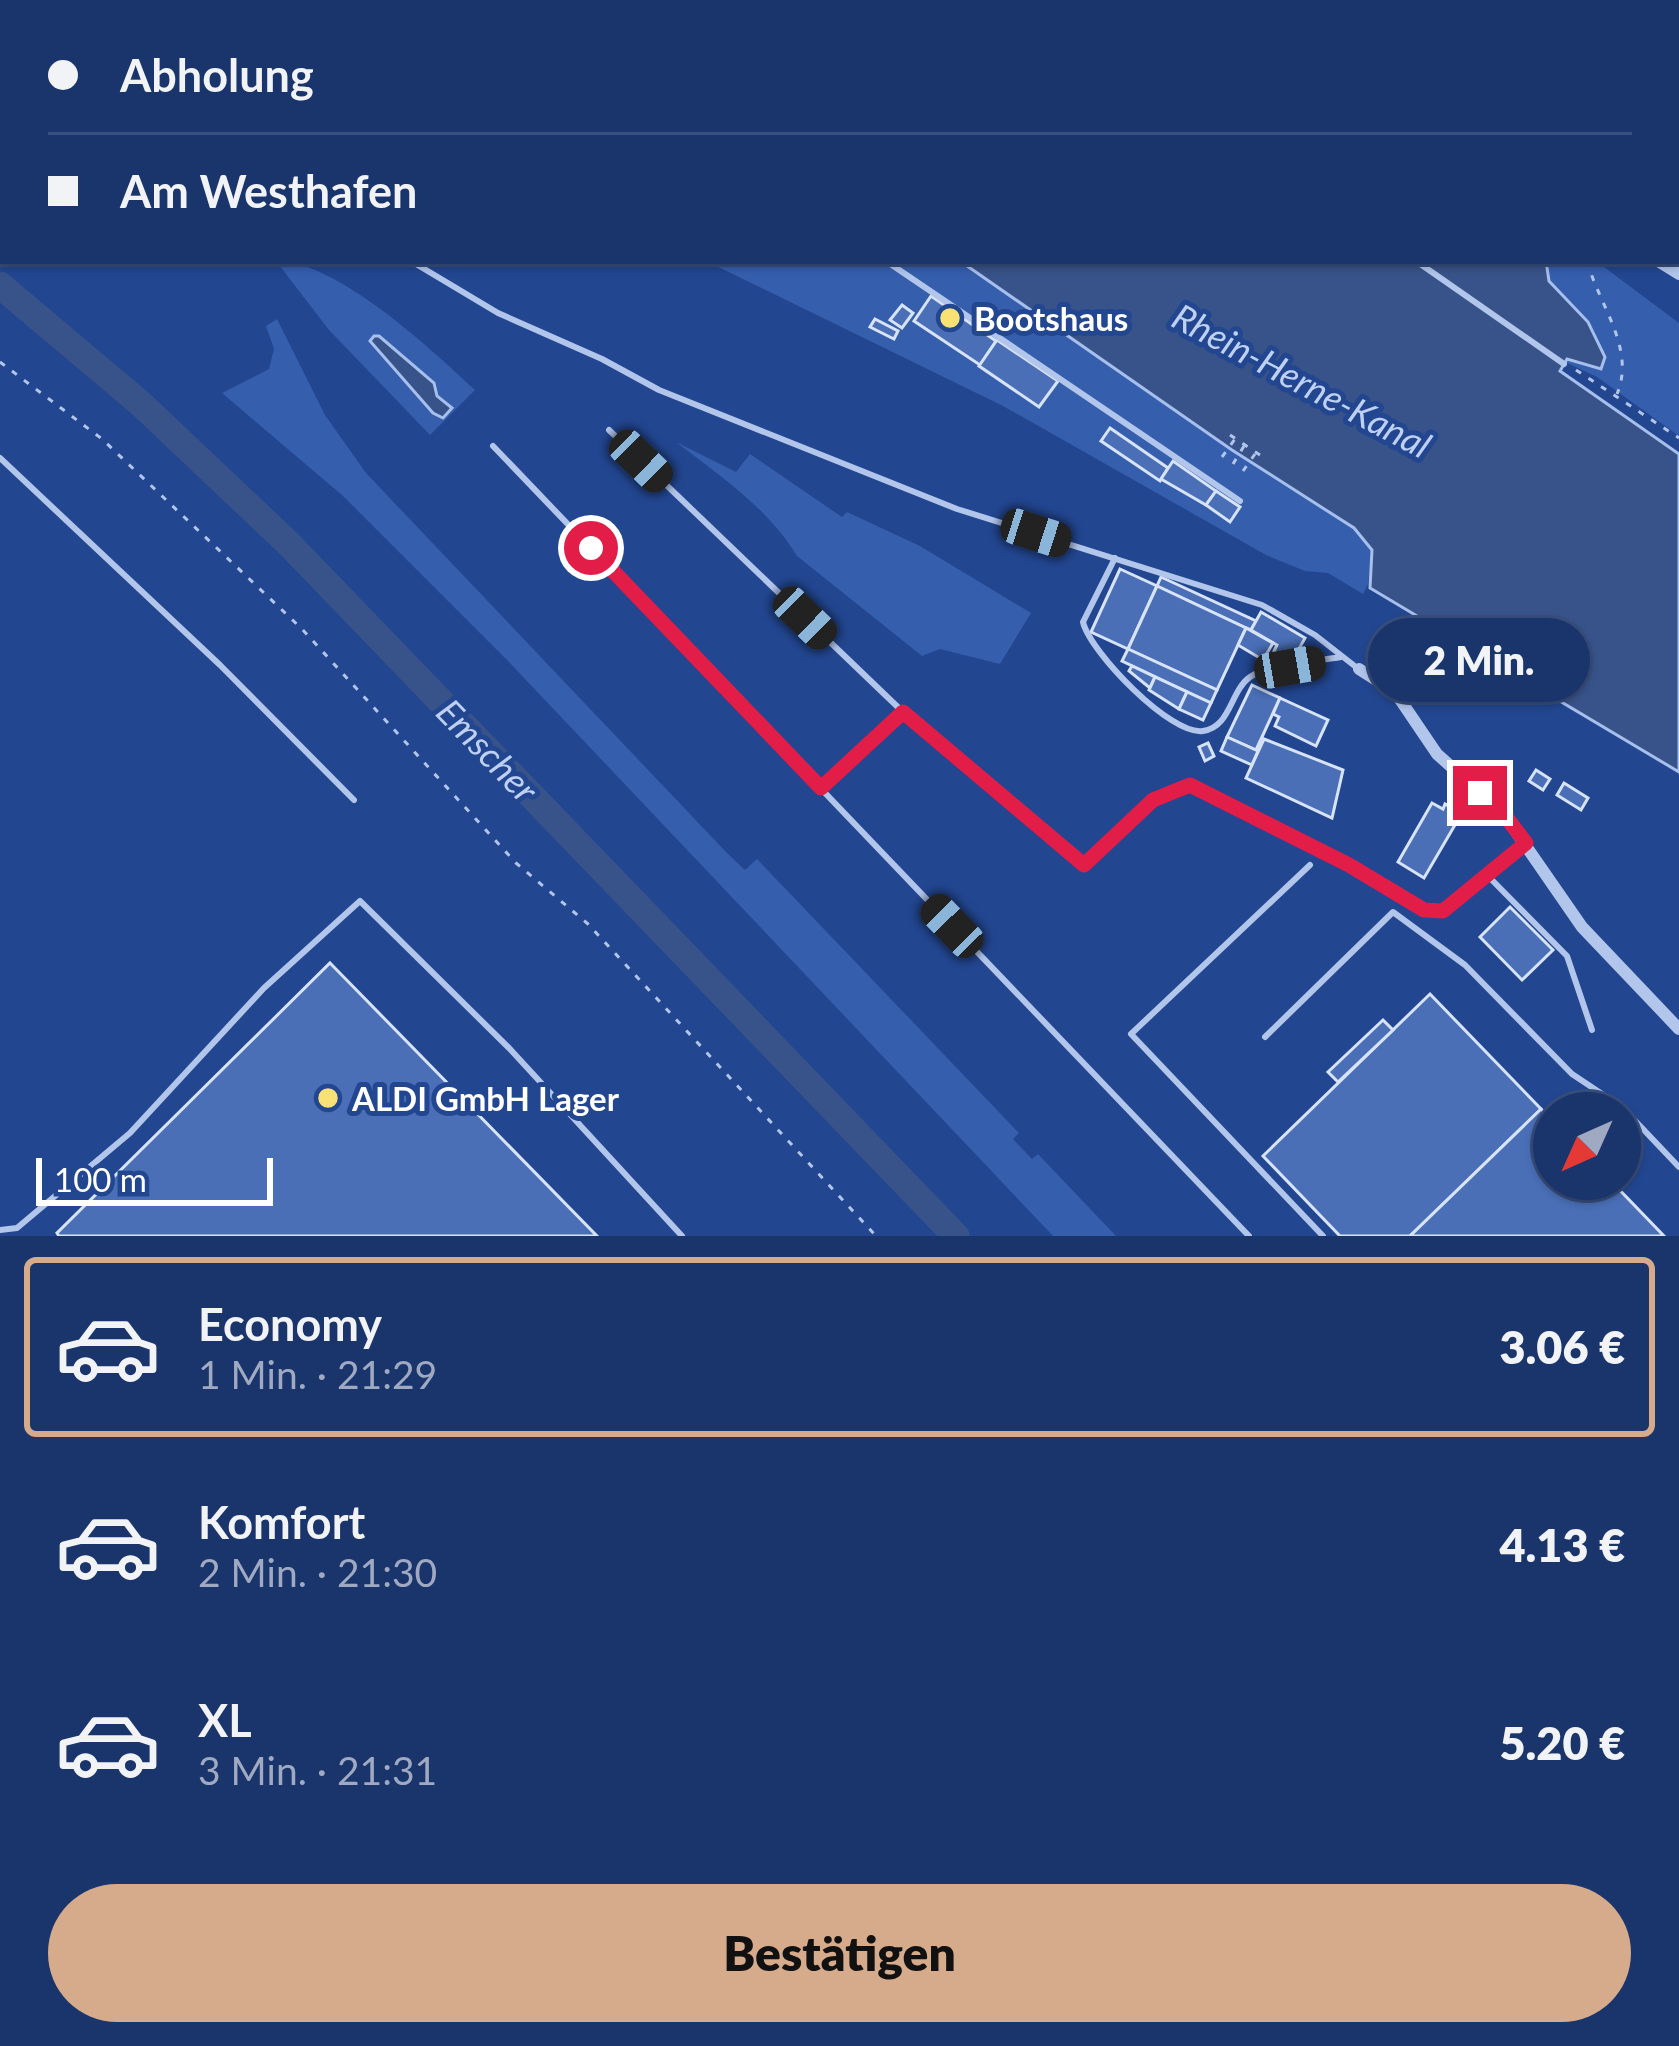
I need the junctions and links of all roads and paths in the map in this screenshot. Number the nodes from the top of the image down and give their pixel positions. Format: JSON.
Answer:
{"nodes":[{"id":1,"x":416,"y":264,"type":"edge"},
{"id":2,"x":890,"y":264,"type":"edge"},
{"id":3,"x":1420,"y":264,"type":"edge"},
{"id":4,"x":1588,"y":264,"type":"edge"},
{"id":5,"x":0,"y":362,"type":"edge"},
{"id":6,"x":1564,"y":364,"type":"joint"},
{"id":7,"x":1617,"y":394,"type":"junction"},
{"id":8,"x":608,"y":430,"type":"dead end"},
{"id":9,"x":1679,"y":438,"type":"edge"},
{"id":10,"x":1245,"y":445,"type":"junction"},
{"id":11,"x":493,"y":446,"type":"dead end"},
{"id":12,"x":1222,"y":457,"type":"dead end"},
{"id":13,"x":0,"y":458,"type":"edge"},
{"id":14,"x":1233,"y":464,"type":"dead end"},
{"id":15,"x":1243,"y":471,"type":"dead end"},
{"id":16,"x":1240,"y":501,"type":"dead end"},
{"id":17,"x":1115,"y":558,"type":"junction"},
{"id":18,"x":1341,"y":657,"type":"junction"},
{"id":19,"x":1359,"y":669,"type":"joint"},
{"id":20,"x":903,"y":712,"type":"junction"},
{"id":21,"x":821,"y":788,"type":"junction"},
{"id":22,"x":354,"y":800,"type":"dead end"},
{"id":23,"x":1526,"y":843,"type":"junction"},
{"id":24,"x":1310,"y":865,"type":"dead end"},
{"id":25,"x":1487,"y":875,"type":"junction"},
{"id":26,"x":1679,"y":1029,"type":"edge"},
{"id":27,"x":1592,"y":1030,"type":"dead end"},
{"id":28,"x":1265,"y":1037,"type":"dead end"},
{"id":29,"x":1679,"y":1167,"type":"edge"},
{"id":30,"x":17,"y":1228,"type":"junction"},
{"id":31,"x":0,"y":1230,"type":"edge"},
{"id":32,"x":7,"y":1236,"type":"edge"},
{"id":33,"x":682,"y":1236,"type":"edge"},
{"id":34,"x":876,"y":1236,"type":"edge"},
{"id":35,"x":1249,"y":1236,"type":"edge"},
{"id":36,"x":1323,"y":1236,"type":"edge"}],
"edges":[{"from":1,"to":17,"type":"lane"},
{"from":2,"to":16,"type":"lane"},
{"from":3,"to":6,"type":"lane"},
{"from":4,"to":7,"type":"path"},
{"from":5,"to":34,"type":"path"},
{"from":6,"to":7,"type":"path"},
{"from":7,"to":9,"type":"path"},
{"from":8,"to":20,"type":"lane"},
{"from":10,"to":12,"type":"path"},
{"from":10,"to":14,"type":"path"},
{"from":10,"to":15,"type":"path"},
{"from":11,"to":21,"type":"lane"},
{"from":13,"to":22,"type":"lane"},
{"from":17,"to":18,"type":"lane"},
{"from":17,"to":18,"type":"lane"},
{"from":18,"to":19,"type":"lane"},
{"from":19,"to":23,"type":"street"},
{"from":20,"to":21,"type":"lane"},
{"from":20,"to":25,"type":"lane"},
{"from":21,"to":35,"type":"lane"},
{"from":23,"to":25,"type":"lane"},
{"from":23,"to":26,"type":"street"},
{"from":24,"to":36,"type":"lane"},
{"from":25,"to":27,"type":"lane"},
{"from":28,"to":29,"type":"lane"},
{"from":30,"to":31,"type":"lane"},
{"from":30,"to":32,"type":"lane"},
{"from":30,"to":33,"type":"lane"}]}
